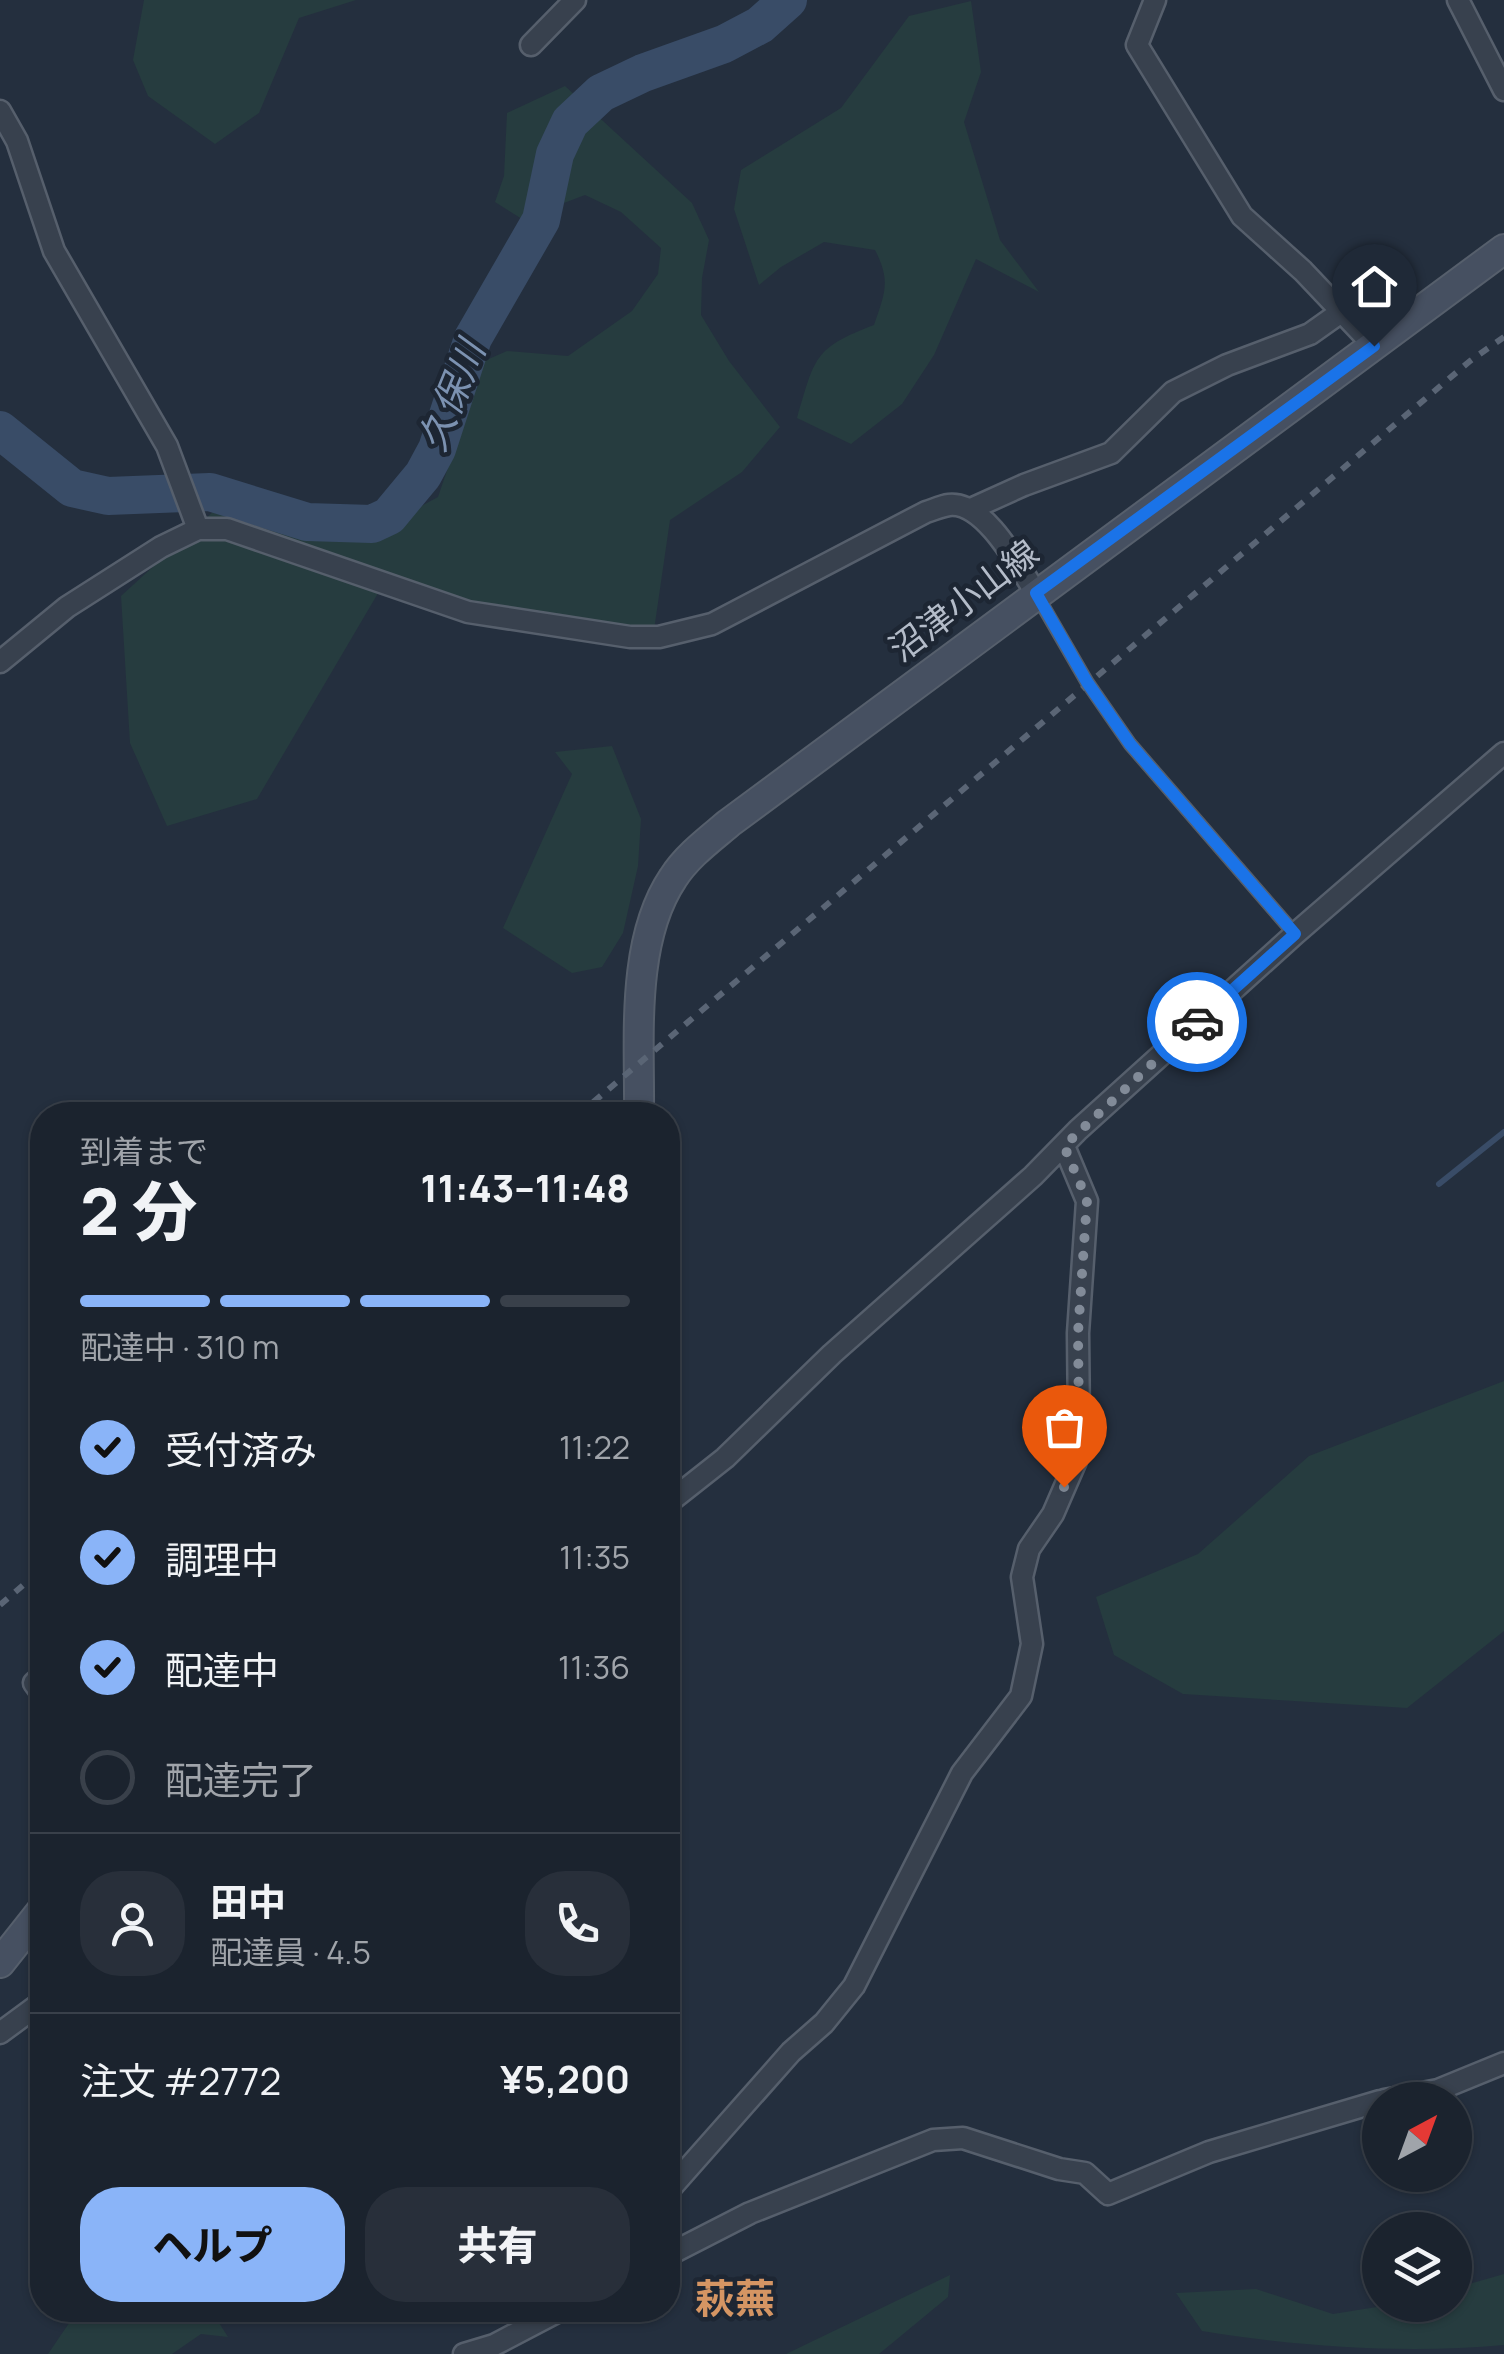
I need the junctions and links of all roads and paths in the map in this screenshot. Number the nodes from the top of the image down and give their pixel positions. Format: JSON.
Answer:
{"nodes":[{"id":1,"x":575,"y":0,"type":"edge"},
{"id":2,"x":1156,"y":0,"type":"edge"},
{"id":3,"x":1458,"y":0,"type":"edge"},
{"id":4,"x":531,"y":45,"type":"dead end"},
{"id":5,"x":1504,"y":90,"type":"edge"},
{"id":6,"x":0,"y":112,"type":"edge"},
{"id":7,"x":1504,"y":250,"type":"edge"},
{"id":8,"x":1341,"y":312,"type":"junction"},
{"id":9,"x":1374,"y":346,"type":"junction"},
{"id":10,"x":971,"y":509,"type":"junction"},
{"id":11,"x":197,"y":527,"type":"junction"},
{"id":12,"x":1036,"y":593,"type":"junction"},
{"id":13,"x":0,"y":662,"type":"edge"},
{"id":14,"x":1504,"y":753,"type":"edge"},
{"id":15,"x":1295,"y":934,"type":"junction"},
{"id":16,"x":640,"y":1102,"type":"edge"},
{"id":17,"x":1064,"y":1146,"type":"junction"},
{"id":18,"x":680,"y":1493,"type":"edge"},
{"id":19,"x":30,"y":1925,"type":"edge"},
{"id":20,"x":0,"y":1963,"type":"edge"},
{"id":21,"x":30,"y":2011,"type":"edge"},
{"id":22,"x":0,"y":2033,"type":"edge"},
{"id":23,"x":1504,"y":2063,"type":"edge"},
{"id":24,"x":1458,"y":2082,"type":"edge"},
{"id":25,"x":1362,"y":2106,"type":"edge"},
{"id":26,"x":680,"y":2177,"type":"edge"},
{"id":27,"x":680,"y":2249,"type":"edge"},
{"id":28,"x":538,"y":2322,"type":"edge"},
{"id":29,"x":464,"y":2354,"type":"edge"}],
"edges":[{"from":1,"to":4,"type":"street"},
{"from":2,"to":8,"type":"street"},
{"from":3,"to":5,"type":"street"},
{"from":6,"to":11,"type":"street"},
{"from":7,"to":9,"type":"main road","name":"沼津小山線"},
{"from":8,"to":9,"type":"street"},
{"from":8,"to":10,"type":"street"},
{"from":9,"to":12,"type":"main road","name":"沼津小山線"},
{"from":10,"to":11,"type":"street"},
{"from":10,"to":12,"type":"street"},
{"from":11,"to":13,"type":"street"},
{"from":12,"to":15,"type":"lane"},
{"from":12,"to":16,"type":"main road","name":"沼津小山線"},
{"from":14,"to":15,"type":"street"},
{"from":15,"to":17,"type":"street"},
{"from":17,"to":18,"type":"street"},
{"from":17,"to":26,"type":"street"},
{"from":19,"to":20,"type":"main road"},
{"from":21,"to":22,"type":"street"},
{"from":23,"to":24,"type":"street"},
{"from":25,"to":27,"type":"street"},
{"from":28,"to":29,"type":"street"}]}
